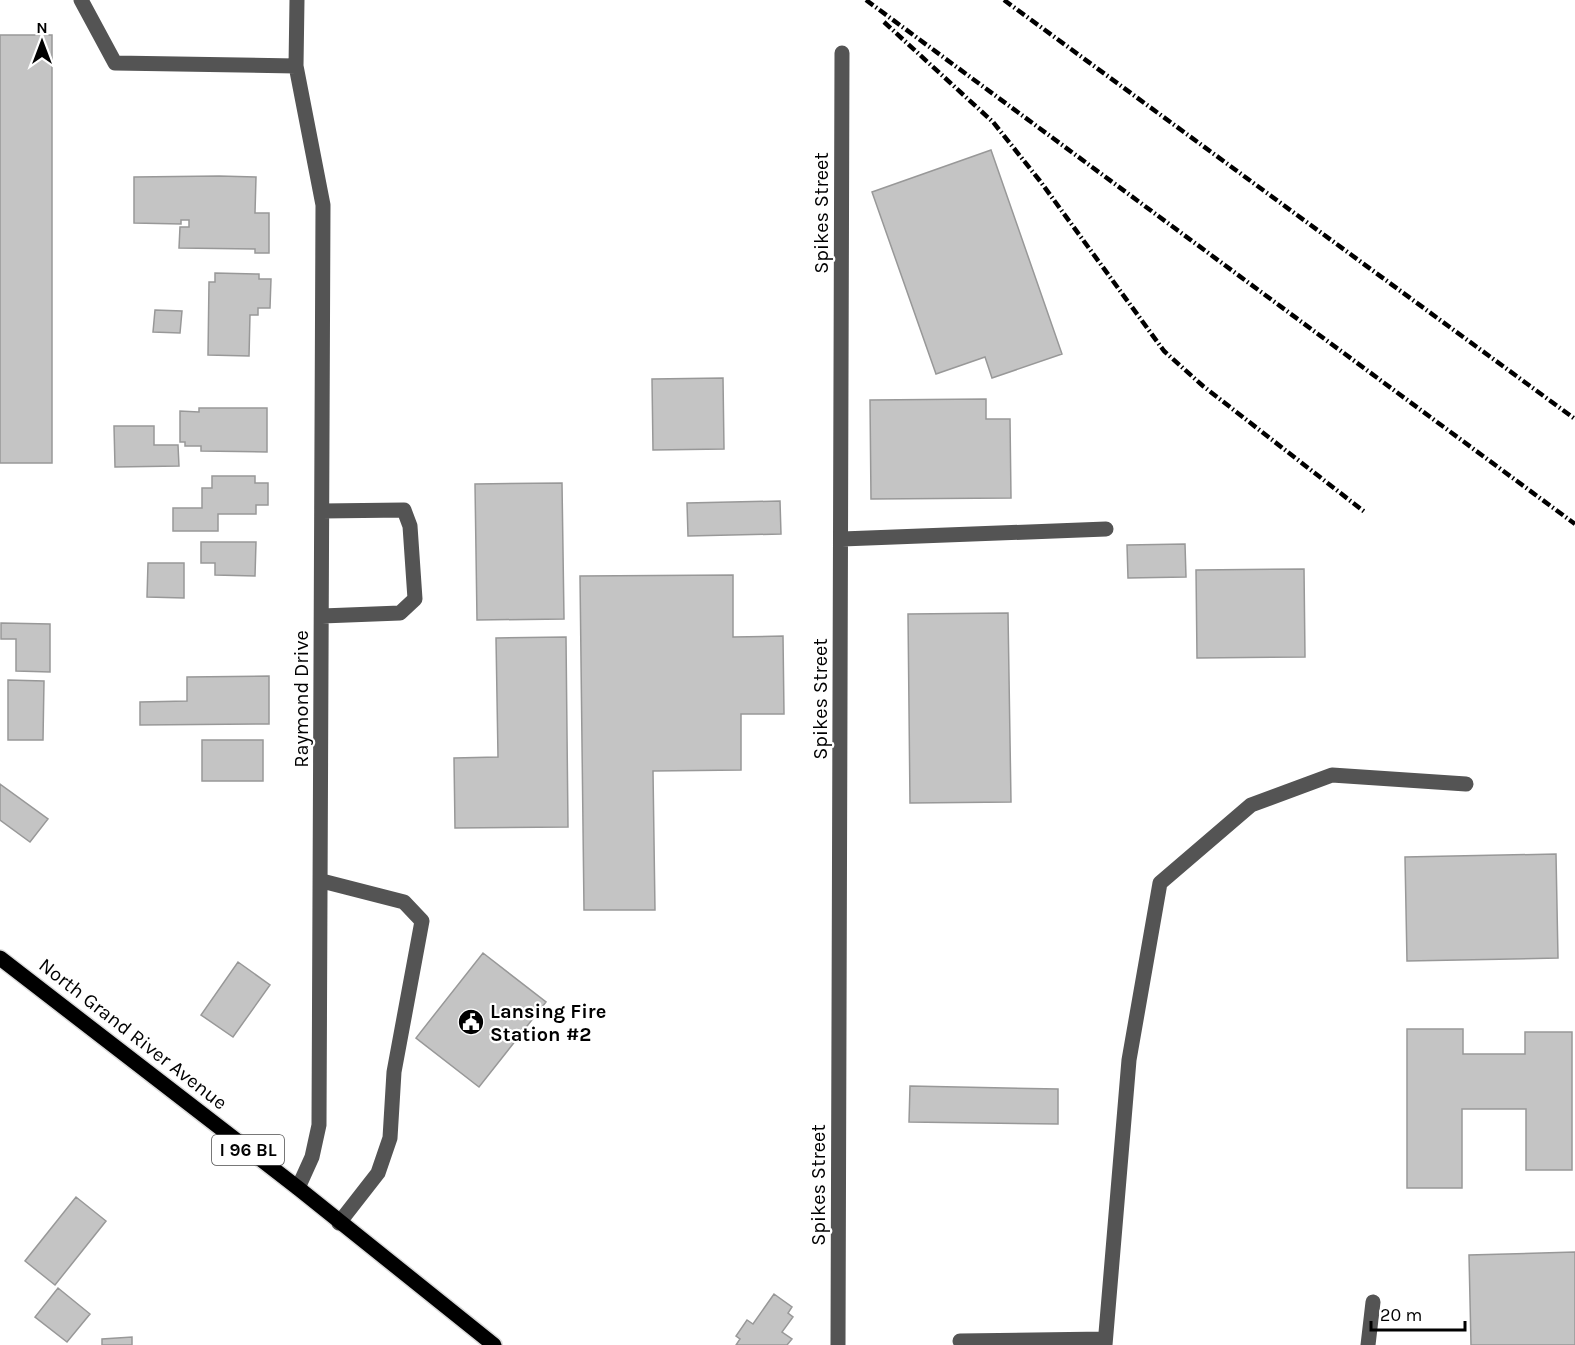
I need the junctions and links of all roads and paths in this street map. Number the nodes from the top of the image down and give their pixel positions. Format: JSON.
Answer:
{"nodes":[{"id":1,"x":81,"y":0,"type":"edge"},
{"id":2,"x":297,"y":0,"type":"edge"},
{"id":3,"x":842,"y":53,"type":"dead end"},
{"id":4,"x":296,"y":66,"type":"junction"},
{"id":5,"x":322,"y":511,"type":"junction"},
{"id":6,"x":1106,"y":529,"type":"dead end"},
{"id":7,"x":842,"y":538,"type":"junction"},
{"id":8,"x":322,"y":616,"type":"junction"},
{"id":9,"x":1466,"y":784,"type":"dead end"},
{"id":10,"x":322,"y":881,"type":"junction"},
{"id":11,"x":0,"y":958,"type":"edge"},
{"id":12,"x":298,"y":1188,"type":"junction"},
{"id":13,"x":339,"y":1222,"type":"junction"},
{"id":14,"x":1373,"y":1302,"type":"dead end"},
{"id":15,"x":960,"y":1341,"type":"dead end"},
{"id":16,"x":1105,"y":1342,"type":"edge"},
{"id":17,"x":494,"y":1345,"type":"edge"},
{"id":18,"x":838,"y":1345,"type":"edge"},
{"id":19,"x":1368,"y":1345,"type":"edge"}],
"edges":[{"from":1,"to":4,"type":"street"},
{"from":2,"to":4,"type":"street","name":"Raymond Drive"},
{"from":3,"to":7,"type":"street","name":"Spikes Street"},
{"from":4,"to":5,"type":"street","name":"Raymond Drive"},
{"from":5,"to":8,"type":"street","name":"Raymond Drive"},
{"from":5,"to":8,"type":"street"},
{"from":6,"to":7,"type":"street"},
{"from":7,"to":18,"type":"street","name":"Spikes Street"},
{"from":8,"to":10,"type":"street","name":"Raymond Drive"},
{"from":9,"to":16,"type":"street"},
{"from":10,"to":12,"type":"street","name":"Raymond Drive"},
{"from":10,"to":13,"type":"street"},
{"from":11,"to":12,"type":"main road","name":"North Grand River Avenue","number":"I 96 BL"},
{"from":12,"to":13,"type":"main road","name":"North Grand River Avenue","number":"I 96 BL"},
{"from":13,"to":17,"type":"main road","name":"North Grand River Avenue","number":"I 96 BL"},
{"from":14,"to":19,"type":"street"},
{"from":15,"to":16,"type":"street"}]}
